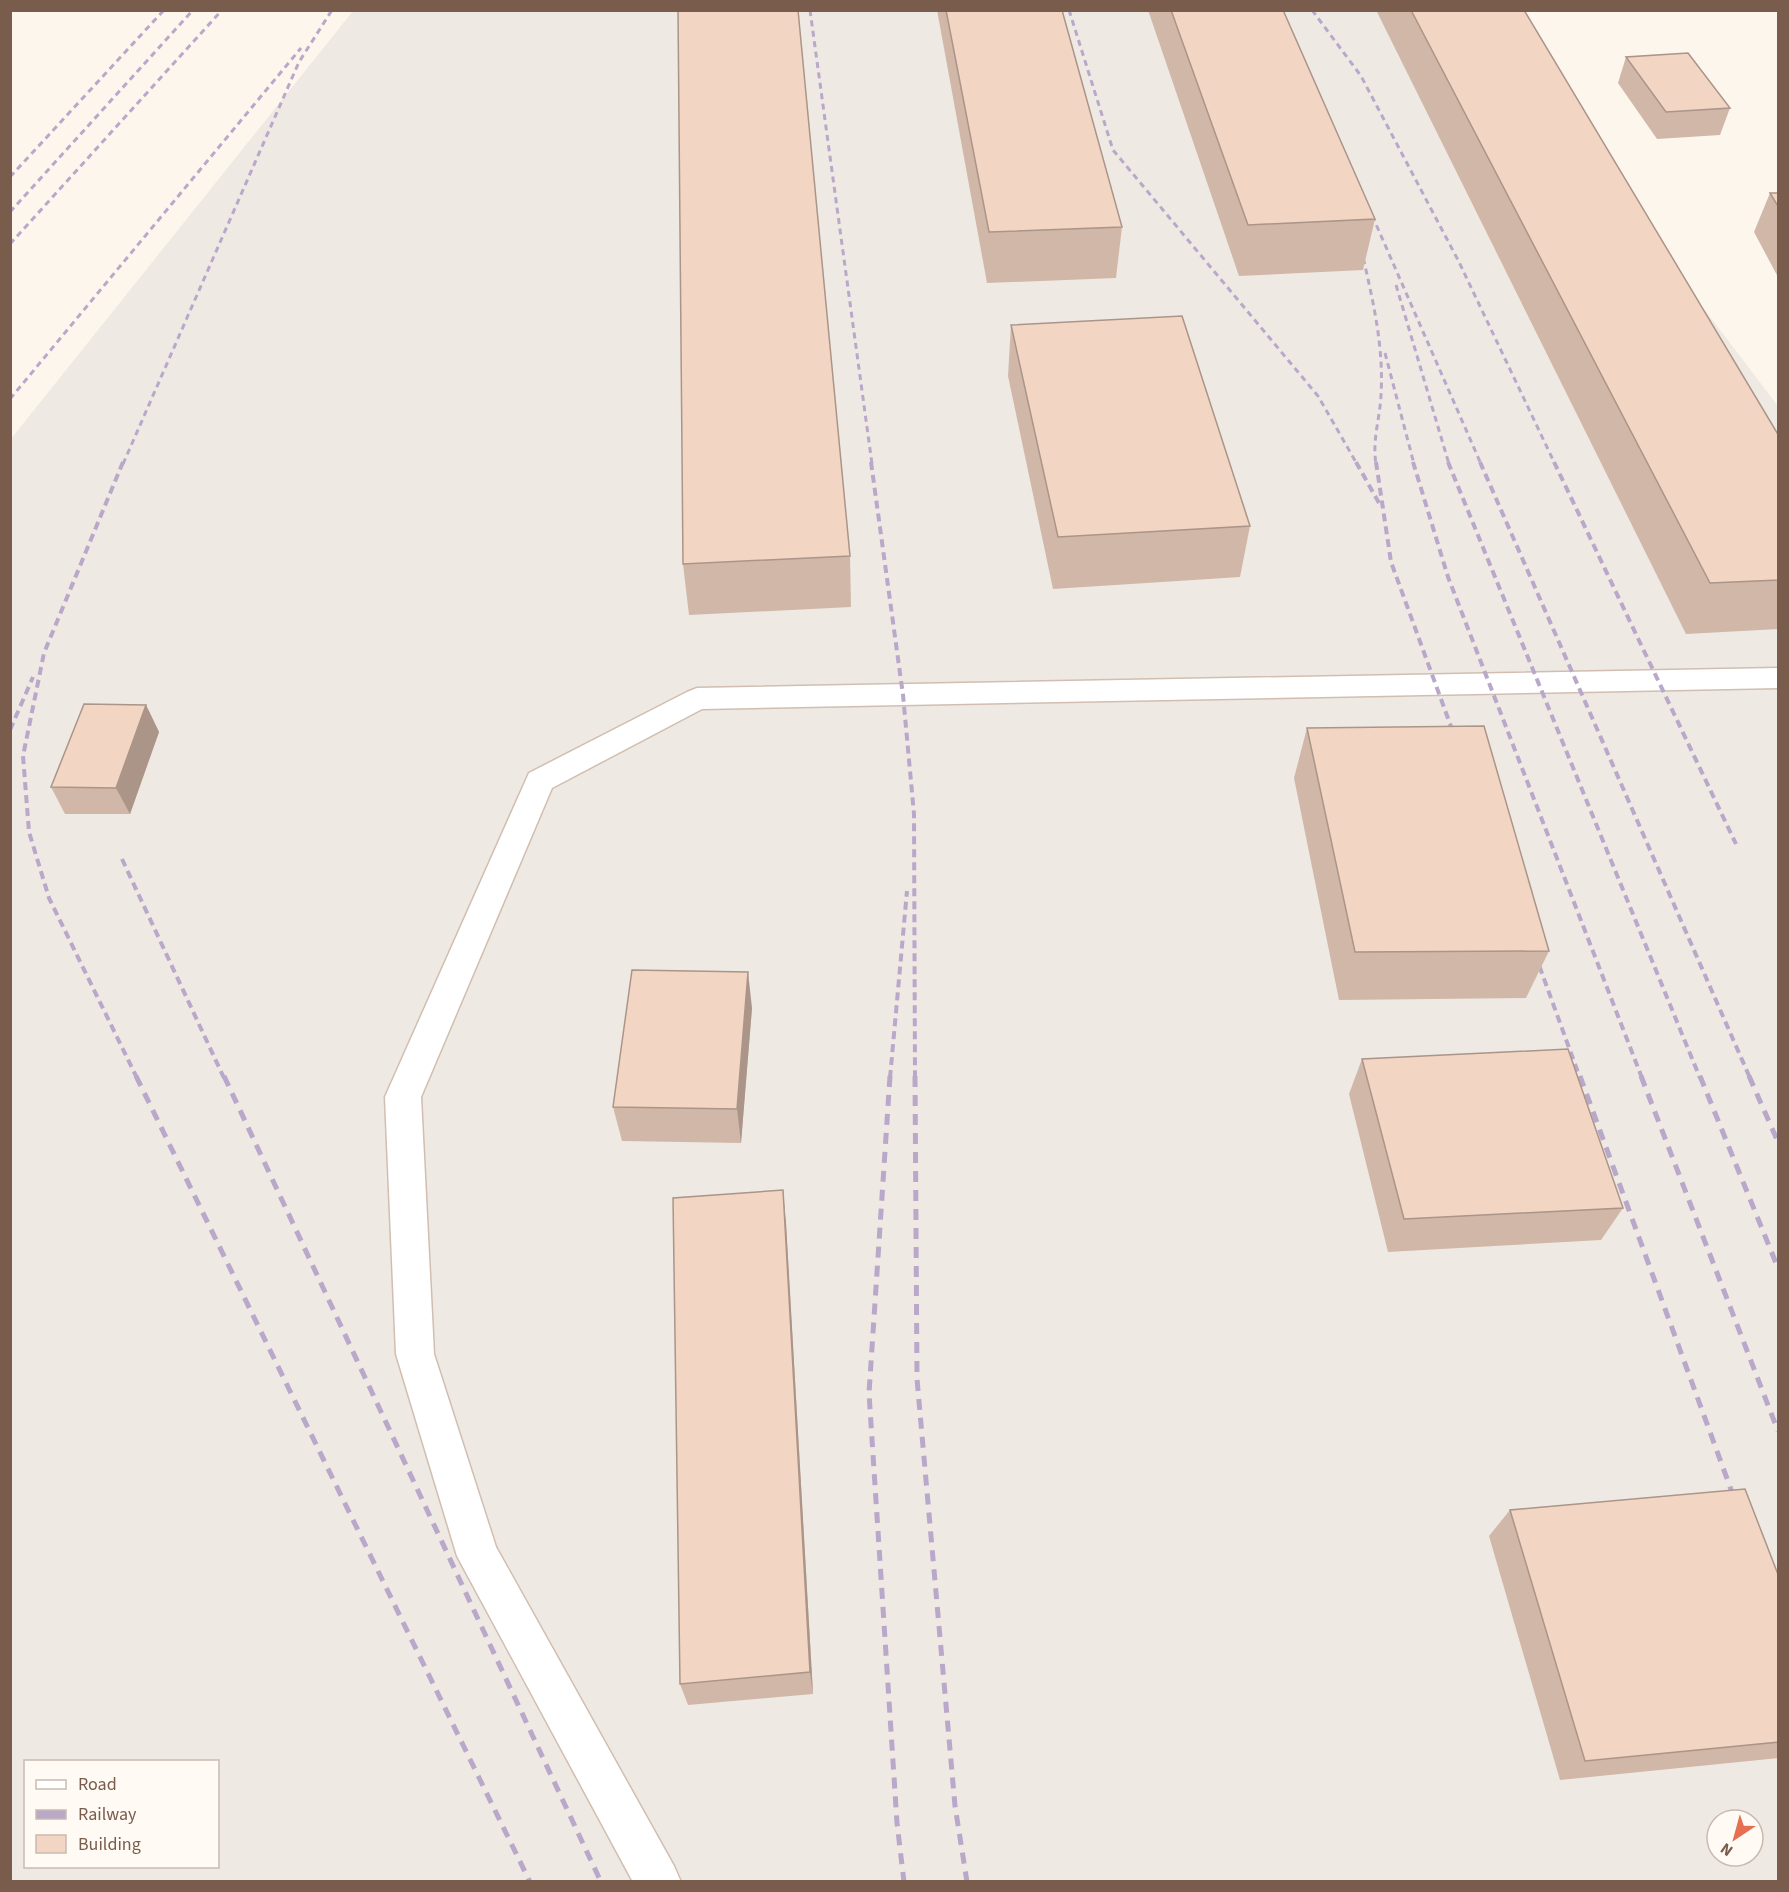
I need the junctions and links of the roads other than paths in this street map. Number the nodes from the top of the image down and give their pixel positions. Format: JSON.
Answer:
{"nodes":[{"id":1,"x":1779,"y":678,"type":"edge"},
{"id":2,"x":658,"y":1881,"type":"edge"}],
"edges":[{"from":1,"to":2,"type":"lane"}]}
